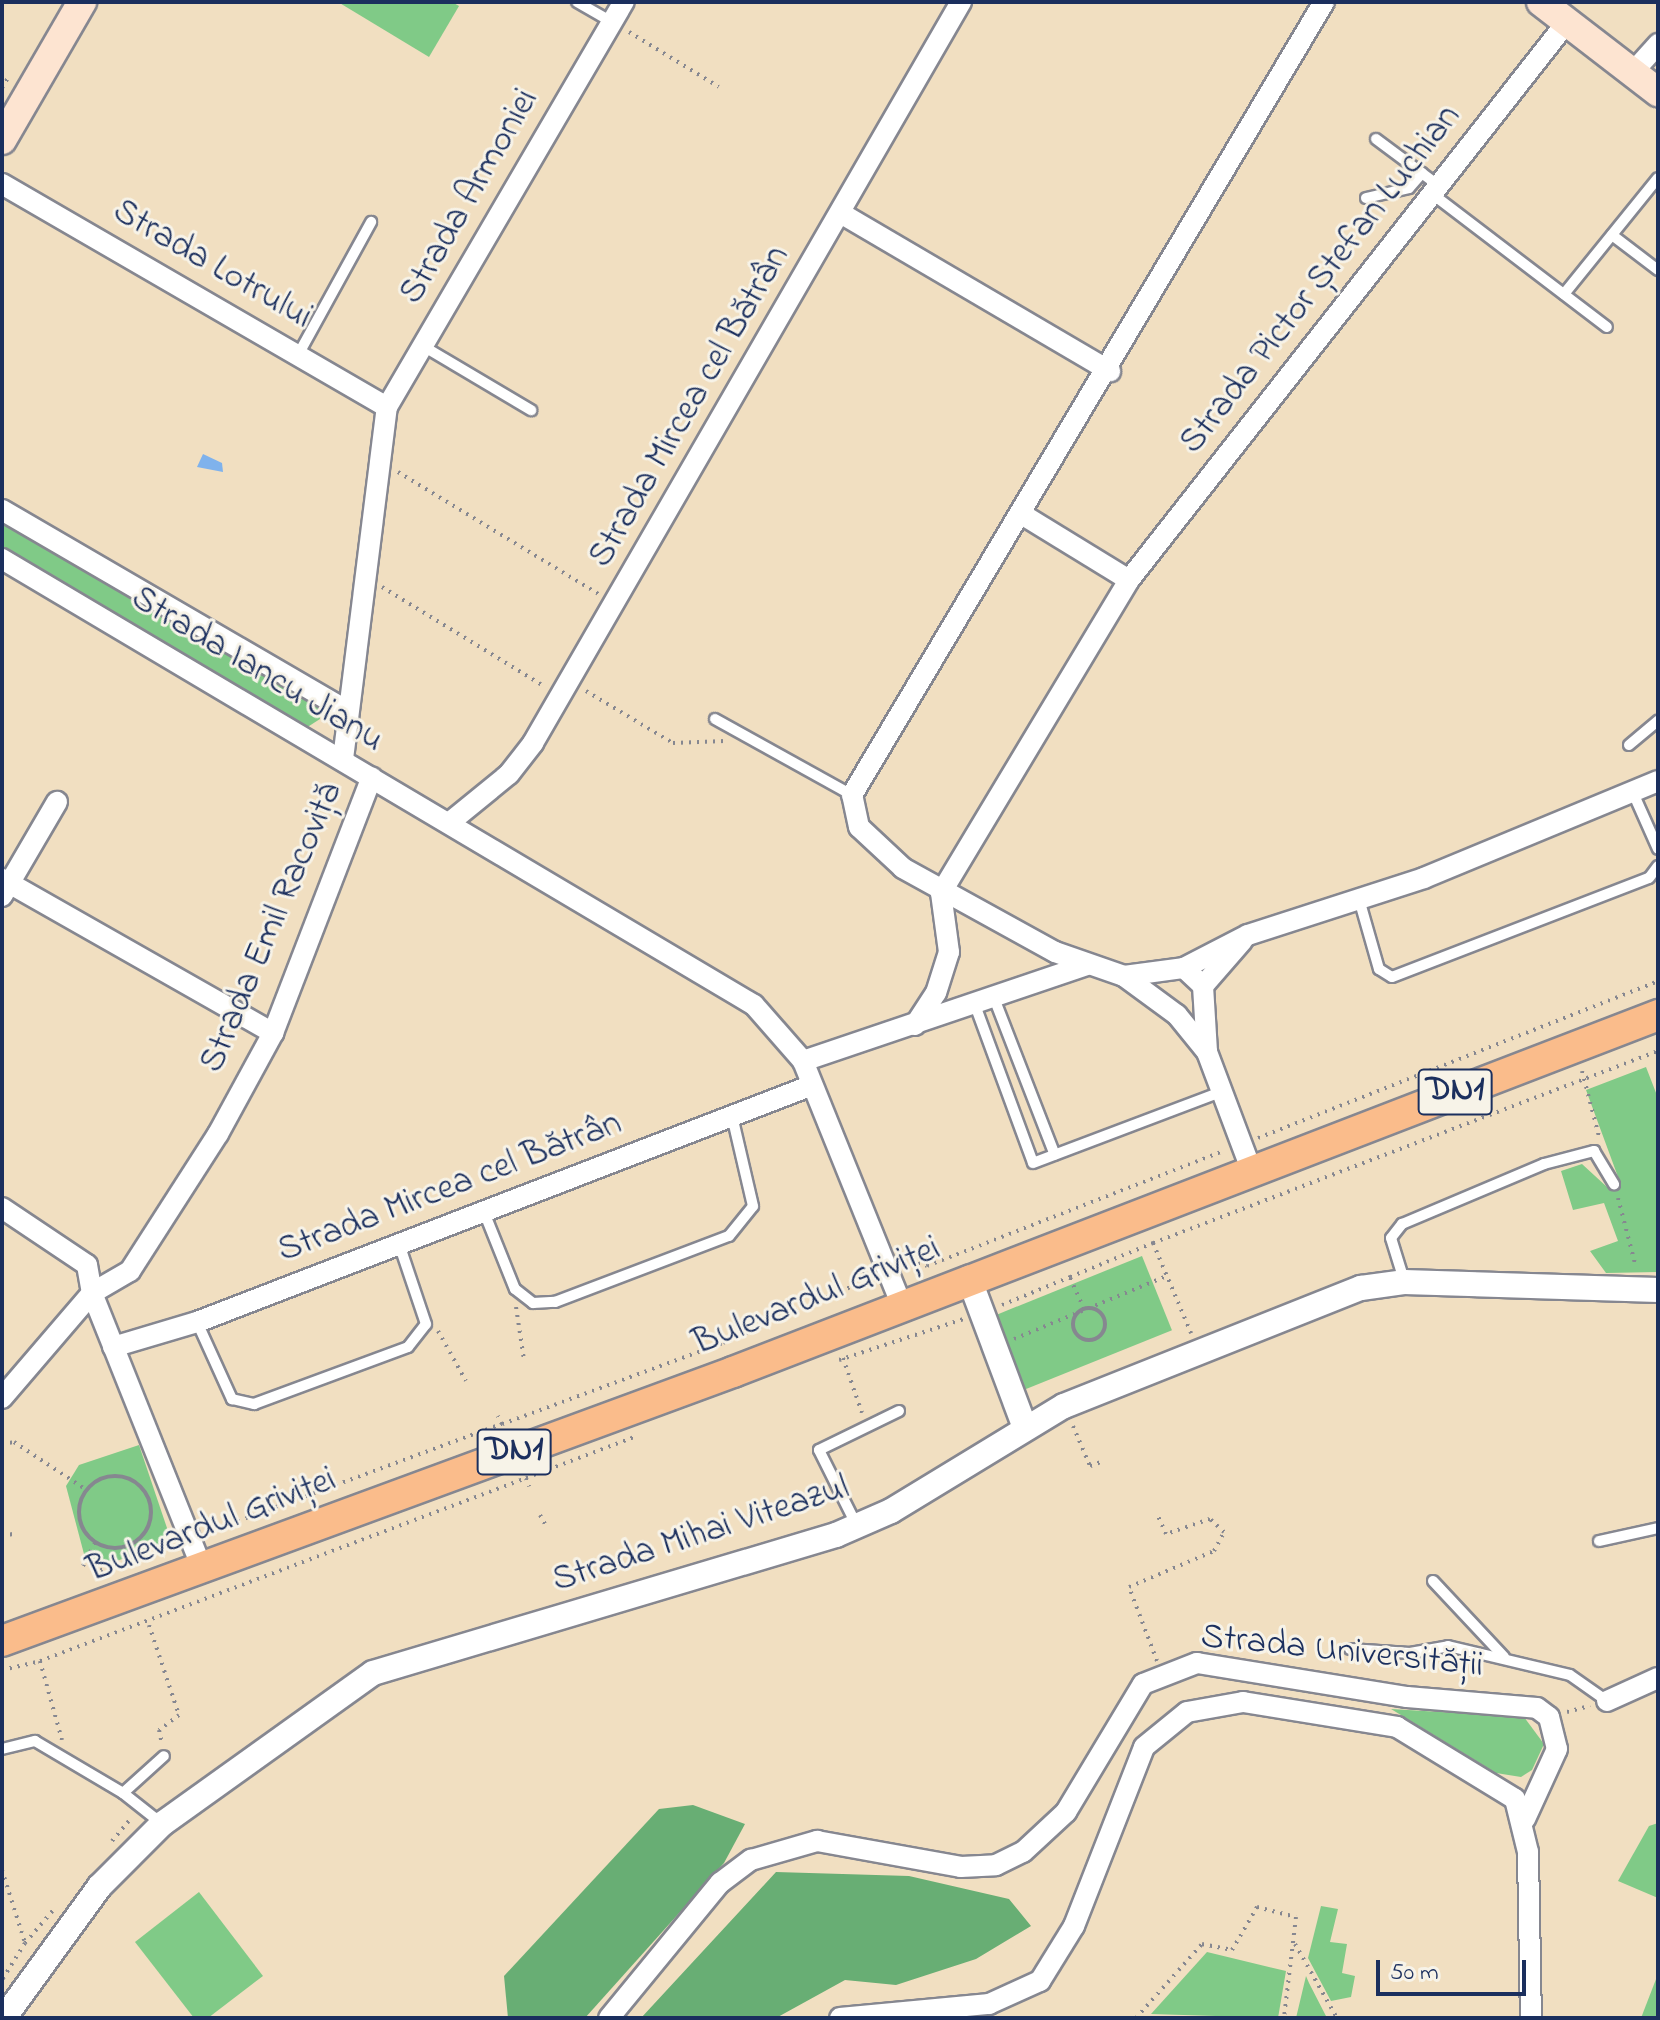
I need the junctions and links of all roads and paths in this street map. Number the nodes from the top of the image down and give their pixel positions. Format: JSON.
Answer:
{"nodes":[{"id":1,"x":82,"y":2,"type":"edge"},
{"id":2,"x":577,"y":2,"type":"edge"},
{"id":3,"x":624,"y":2,"type":"edge"},
{"id":4,"x":961,"y":2,"type":"edge"},
{"id":5,"x":1324,"y":2,"type":"edge"},
{"id":6,"x":1541,"y":2,"type":"edge"},
{"id":7,"x":612,"y":22,"type":"junction"},
{"id":8,"x":1567,"y":22,"type":"junction"},
{"id":9,"x":1658,"y":44,"type":"edge"},
{"id":10,"x":1633,"y":72,"type":"junction"},
{"id":11,"x":719,"y":87,"type":"dead end"},
{"id":12,"x":1658,"y":92,"type":"edge"},
{"id":13,"x":1376,"y":139,"type":"dead end"},
{"id":14,"x":2,"y":140,"type":"edge"},
{"id":15,"x":1658,"y":178,"type":"edge"},
{"id":16,"x":2,"y":184,"type":"edge"},
{"id":17,"x":1431,"y":184,"type":"junction"},
{"id":18,"x":1366,"y":198,"type":"dead end"},
{"id":19,"x":842,"y":214,"type":"junction"},
{"id":20,"x":371,"y":222,"type":"dead end"},
{"id":21,"x":1612,"y":235,"type":"junction"},
{"id":22,"x":1658,"y":270,"type":"edge"},
{"id":23,"x":1564,"y":294,"type":"junction"},
{"id":24,"x":1607,"y":327,"type":"dead end"},
{"id":25,"x":423,"y":345,"type":"junction"},
{"id":26,"x":298,"y":355,"type":"junction"},
{"id":27,"x":1110,"y":371,"type":"junction"},
{"id":28,"x":387,"y":407,"type":"junction"},
{"id":29,"x":531,"y":410,"type":"dead end"},
{"id":30,"x":380,"y":460,"type":"junction"},
{"id":31,"x":2,"y":510,"type":"edge"},
{"id":32,"x":1023,"y":515,"type":"junction"},
{"id":33,"x":2,"y":559,"type":"edge"},
{"id":34,"x":365,"y":576,"type":"junction"},
{"id":35,"x":1129,"y":580,"type":"junction"},
{"id":36,"x":615,"y":604,"type":"junction"},
{"id":37,"x":565,"y":689,"type":"junction"},
{"id":38,"x":348,"y":711,"type":"junction"},
{"id":39,"x":715,"y":719,"type":"dead end"},
{"id":40,"x":1658,"y":721,"type":"edge"},
{"id":41,"x":747,"y":737,"type":"junction"},
{"id":42,"x":1629,"y":745,"type":"dead end"},
{"id":43,"x":343,"y":759,"type":"junction"},
{"id":44,"x":372,"y":777,"type":"junction"},
{"id":45,"x":1658,"y":781,"type":"edge"},
{"id":46,"x":852,"y":795,"type":"junction"},
{"id":47,"x":1634,"y":795,"type":"junction"},
{"id":48,"x":57,"y":802,"type":"dead end"},
{"id":49,"x":449,"y":823,"type":"junction"},
{"id":50,"x":1658,"y":849,"type":"edge"},
{"id":51,"x":1658,"y":866,"type":"edge"},
{"id":52,"x":5,"y":887,"type":"edge"},
{"id":53,"x":941,"y":893,"type":"junction"},
{"id":54,"x":1359,"y":899,"type":"junction"},
{"id":55,"x":1248,"y":935,"type":"junction"},
{"id":56,"x":1086,"y":965,"type":"junction"},
{"id":57,"x":1177,"y":969,"type":"junction"},
{"id":58,"x":1124,"y":976,"type":"junction"},
{"id":59,"x":1658,"y":981,"type":"edge"},
{"id":60,"x":1202,"y":994,"type":"junction"},
{"id":61,"x":1156,"y":997,"type":"junction"},
{"id":62,"x":985,"y":1002,"type":"junction"},
{"id":63,"x":1177,"y":1015,"type":"junction"},
{"id":64,"x":1658,"y":1015,"type":"edge"},
{"id":65,"x":915,"y":1025,"type":"junction"},
{"id":66,"x":273,"y":1033,"type":"junction"},
{"id":67,"x":1569,"y":1033,"type":"junction"},
{"id":68,"x":1658,"y":1051,"type":"edge"},
{"id":69,"x":1207,"y":1052,"type":"junction"},
{"id":70,"x":803,"y":1061,"type":"junction"},
{"id":71,"x":1586,"y":1079,"type":"junction"},
{"id":72,"x":810,"y":1086,"type":"junction"},
{"id":73,"x":1221,"y":1092,"type":"junction"},
{"id":74,"x":732,"y":1116,"type":"junction"},
{"id":75,"x":1055,"y":1155,"type":"junction"},
{"id":76,"x":1246,"y":1156,"type":"junction"},
{"id":77,"x":1604,"y":1157,"type":"junction"},
{"id":78,"x":1614,"y":1184,"type":"joint"},
{"id":79,"x":2,"y":1208,"type":"edge"},
{"id":80,"x":484,"y":1212,"type":"junction"},
{"id":81,"x":1153,"y":1243,"type":"junction"},
{"id":82,"x":399,"y":1244,"type":"junction"},
{"id":83,"x":885,"y":1263,"type":"junction"},
{"id":84,"x":1167,"y":1276,"type":"junction"},
{"id":85,"x":1070,"y":1277,"type":"junction"},
{"id":86,"x":969,"y":1278,"type":"junction"},
{"id":87,"x":1404,"y":1282,"type":"junction"},
{"id":88,"x":515,"y":1289,"type":"junction"},
{"id":89,"x":1650,"y":1291,"type":"edge"},
{"id":90,"x":92,"y":1293,"type":"junction"},
{"id":91,"x":901,"y":1303,"type":"junction"},
{"id":92,"x":1084,"y":1309,"type":"junction"},
{"id":93,"x":982,"y":1313,"type":"junction"},
{"id":94,"x":197,"y":1322,"type":"junction"},
{"id":95,"x":426,"y":1324,"type":"junction"},
{"id":96,"x":113,"y":1347,"type":"junction"},
{"id":97,"x":994,"y":1347,"type":"junction"},
{"id":98,"x":1197,"y":1347,"type":"junction"},
{"id":99,"x":843,"y":1358,"type":"junction"},
{"id":100,"x":524,"y":1360,"type":"dead end"},
{"id":101,"x":828,"y":1364,"type":"dead end"},
{"id":102,"x":466,"y":1381,"type":"dead end"},
{"id":103,"x":2,"y":1398,"type":"edge"},
{"id":104,"x":521,"y":1408,"type":"dead end"},
{"id":105,"x":899,"y":1411,"type":"dead end"},
{"id":106,"x":524,"y":1415,"type":"junction"},
{"id":107,"x":498,"y":1416,"type":"dead end"},
{"id":108,"x":502,"y":1424,"type":"junction"},
{"id":109,"x":1024,"y":1425,"type":"junction"},
{"id":110,"x":867,"y":1427,"type":"junction"},
{"id":111,"x":653,"y":1430,"type":"dead end"},
{"id":112,"x":1075,"y":1431,"type":"dead end"},
{"id":113,"x":2,"y":1444,"type":"edge"},
{"id":114,"x":1101,"y":1462,"type":"dead end"},
{"id":115,"x":526,"y":1478,"type":"junction"},
{"id":116,"x":529,"y":1486,"type":"dead end"},
{"id":117,"x":86,"y":1489,"type":"junction"},
{"id":118,"x":1157,"y":1514,"type":"dead end"},
{"id":119,"x":540,"y":1515,"type":"dead end"},
{"id":120,"x":545,"y":1524,"type":"dead end"},
{"id":121,"x":857,"y":1526,"type":"junction"},
{"id":122,"x":1658,"y":1528,"type":"edge"},
{"id":123,"x":13,"y":1534,"type":"dead end"},
{"id":124,"x":189,"y":1535,"type":"junction"},
{"id":125,"x":2,"y":1536,"type":"edge"},
{"id":126,"x":1599,"y":1541,"type":"dead end"},
{"id":127,"x":95,"y":1543,"type":"junction"},
{"id":128,"x":83,"y":1566,"type":"dead end"},
{"id":129,"x":203,"y":1571,"type":"junction"},
{"id":130,"x":93,"y":1573,"type":"dead end"},
{"id":131,"x":1433,"y":1581,"type":"dead end"},
{"id":132,"x":149,"y":1625,"type":"junction"},
{"id":133,"x":2,"y":1641,"type":"edge"},
{"id":134,"x":1350,"y":1649,"type":"dead end"},
{"id":135,"x":1505,"y":1659,"type":"junction"},
{"id":136,"x":40,"y":1661,"type":"junction"},
{"id":137,"x":2,"y":1670,"type":"edge"},
{"id":138,"x":1162,"y":1674,"type":"junction"},
{"id":139,"x":1658,"y":1678,"type":"edge"},
{"id":140,"x":1607,"y":1701,"type":"junction"},
{"id":141,"x":1549,"y":1717,"type":"junction"},
{"id":142,"x":2,"y":1749,"type":"edge"},
{"id":143,"x":164,"y":1756,"type":"joint"},
{"id":144,"x":69,"y":1762,"type":"junction"},
{"id":145,"x":123,"y":1793,"type":"junction"},
{"id":146,"x":1525,"y":1819,"type":"junction"},
{"id":147,"x":162,"y":1824,"type":"junction"},
{"id":148,"x":2,"y":1870,"type":"edge"},
{"id":149,"x":1294,"y":1942,"type":"junction"},
{"id":150,"x":2,"y":1980,"type":"edge"},
{"id":151,"x":850,"y":2017,"type":"edge"},
{"id":152,"x":1140,"y":2017,"type":"edge"},
{"id":153,"x":4,"y":2018,"type":"edge"},
{"id":154,"x":609,"y":2018,"type":"edge"},
{"id":155,"x":1284,"y":2018,"type":"edge"},
{"id":156,"x":1337,"y":2018,"type":"edge"},
{"id":157,"x":1531,"y":2018,"type":"edge"}],
"edges":[{"from":1,"to":14,"type":"main road"},
{"from":2,"to":7,"type":"lane"},
{"from":3,"to":7,"type":"street","name":"Strada Armoniei"},
{"from":4,"to":19,"type":"street","name":"Strada Mircea cel Bătrân"},
{"from":5,"to":27,"type":"street"},
{"from":6,"to":8,"type":"main road"},
{"from":7,"to":11,"type":"path"},
{"from":7,"to":25,"type":"street","name":"Strada Armoniei"},
{"from":8,"to":10,"type":"main road"},
{"from":8,"to":17,"type":"street","name":"Strada Pictor Ștefan Luchian"},
{"from":9,"to":10,"type":"street"},
{"from":10,"to":12,"type":"main road"},
{"from":13,"to":17,"type":"lane"},
{"from":15,"to":21,"type":"lane"},
{"from":16,"to":26,"type":"street","name":"Strada Lotrului"},
{"from":17,"to":18,"type":"lane"},
{"from":17,"to":23,"type":"lane"},
{"from":17,"to":35,"type":"street","name":"Strada Pictor Ștefan Luchian"},
{"from":19,"to":27,"type":"street"},
{"from":19,"to":36,"type":"street","name":"Strada Mircea cel Bătrân"},
{"from":20,"to":26,"type":"lane"},
{"from":21,"to":22,"type":"lane"},
{"from":21,"to":23,"type":"lane"},
{"from":23,"to":24,"type":"lane"},
{"from":25,"to":28,"type":"street","name":"Strada Armoniei"},
{"from":25,"to":29,"type":"lane"},
{"from":26,"to":28,"type":"street","name":"Strada Lotrului"},
{"from":27,"to":32,"type":"street"},
{"from":28,"to":30,"type":"street","name":"Strada Emil Racoviță"},
{"from":30,"to":34,"type":"street","name":"Strada Emil Racoviță"},
{"from":30,"to":36,"type":"path"},
{"from":31,"to":38,"type":"street","name":"Strada Iancu Jianu"},
{"from":32,"to":35,"type":"street"},
{"from":32,"to":46,"type":"street"},
{"from":33,"to":43,"type":"street","name":"Strada Iancu Jianu"},
{"from":34,"to":37,"type":"path"},
{"from":34,"to":38,"type":"street","name":"Strada Emil Racoviță"},
{"from":35,"to":53,"type":"street","name":"Strada Pictor Ștefan Luchian"},
{"from":36,"to":37,"type":"street","name":"Strada Mircea cel Bătrân"},
{"from":37,"to":41,"type":"path"},
{"from":37,"to":49,"type":"street","name":"Strada Mircea cel Bătrân"},
{"from":38,"to":43,"type":"street","name":"Strada Emil Racoviță"},
{"from":39,"to":41,"type":"lane"},
{"from":40,"to":42,"type":"lane"},
{"from":41,"to":46,"type":"lane"},
{"from":43,"to":44,"type":"street","name":"Strada Iancu Jianu"},
{"from":44,"to":49,"type":"street","name":"Strada Iancu Jianu"},
{"from":44,"to":66,"type":"street","name":"Strada Emil Racoviță"},
{"from":45,"to":47,"type":"street"},
{"from":46,"to":53,"type":"street"},
{"from":47,"to":50,"type":"lane"},
{"from":47,"to":54,"type":"street"},
{"from":48,"to":52,"type":"street"},
{"from":49,"to":70,"type":"street","name":"Strada Iancu Jianu"},
{"from":51,"to":54,"type":"lane"},
{"from":52,"to":66,"type":"street"},
{"from":53,"to":56,"type":"street"},
{"from":53,"to":65,"type":"street"},
{"from":54,"to":55,"type":"street"},
{"from":55,"to":57,"type":"street"},
{"from":55,"to":60,"type":"street"},
{"from":56,"to":58,"type":"street"},
{"from":56,"to":62,"type":"street"},
{"from":57,"to":58,"type":"street"},
{"from":57,"to":60,"type":"street"},
{"from":57,"to":61,"type":"street"},
{"from":58,"to":61,"type":"street"},
{"from":59,"to":67,"type":"path"},
{"from":60,"to":63,"type":"street"},
{"from":60,"to":69,"type":"street"},
{"from":61,"to":63,"type":"street"},
{"from":62,"to":65,"type":"street"},
{"from":62,"to":75,"type":"lane"},
{"from":62,"to":75,"type":"lane"},
{"from":63,"to":69,"type":"street"},
{"from":64,"to":67,"type":"main road","name":"Bulevardul Griviței","number":"DN1"},
{"from":65,"to":70,"type":"street"},
{"from":66,"to":90,"type":"street","name":"Strada Emil Racoviță"},
{"from":67,"to":71,"type":"path"},
{"from":67,"to":76,"type":"main road","name":"Bulevardul Griviței","number":"DN1"},
{"from":67,"to":76,"type":"path"},
{"from":68,"to":71,"type":"path"},
{"from":69,"to":73,"type":"street"},
{"from":70,"to":72,"type":"street"},
{"from":71,"to":77,"type":"path"},
{"from":71,"to":81,"type":"path"},
{"from":72,"to":74,"type":"street","name":"Strada Mircea cel Bătrân"},
{"from":72,"to":83,"type":"street"},
{"from":73,"to":75,"type":"lane"},
{"from":73,"to":76,"type":"street"},
{"from":74,"to":80,"type":"street","name":"Strada Mircea cel Bătrân"},
{"from":74,"to":88,"type":"lane"},
{"from":76,"to":83,"type":"path"},
{"from":76,"to":86,"type":"main road","name":"Bulevardul Griviței","number":"DN1"},
{"from":77,"to":78,"type":"lane"},
{"from":77,"to":87,"type":"lane"},
{"from":78,"to":89,"type":"path"},
{"from":79,"to":90,"type":"street"},
{"from":80,"to":82,"type":"street","name":"Strada Mircea cel Bătrân"},
{"from":80,"to":88,"type":"lane"},
{"from":81,"to":84,"type":"path"},
{"from":81,"to":85,"type":"path"},
{"from":82,"to":94,"type":"street","name":"Strada Mircea cel Bătrân"},
{"from":82,"to":95,"type":"lane"},
{"from":83,"to":91,"type":"street"},
{"from":83,"to":106,"type":"path"},
{"from":84,"to":92,"type":"path"},
{"from":84,"to":98,"type":"path"},
{"from":85,"to":92,"type":"path"},
{"from":85,"to":93,"type":"path"},
{"from":86,"to":91,"type":"main road","name":"Bulevardul Griviței","number":"DN1"},
{"from":86,"to":93,"type":"street"},
{"from":87,"to":89,"type":"street","name":"Strada Mihai Viteazul"},
{"from":87,"to":98,"type":"street","name":"Strada Mihai Viteazul"},
{"from":88,"to":100,"type":"path"},
{"from":90,"to":96,"type":"street"},
{"from":90,"to":103,"type":"street","name":"Strada Emil Racoviță"},
{"from":91,"to":129,"type":"main road","name":"Bulevardul Griviței","number":"DN1"},
{"from":92,"to":92,"type":"path"},
{"from":92,"to":97,"type":"path"},
{"from":93,"to":97,"type":"street"},
{"from":93,"to":99,"type":"path"},
{"from":94,"to":95,"type":"lane"},
{"from":94,"to":96,"type":"street","name":"Strada Mircea cel Bătrân"},
{"from":95,"to":102,"type":"path"},
{"from":96,"to":124,"type":"street"},
{"from":97,"to":109,"type":"street"},
{"from":98,"to":109,"type":"street","name":"Strada Mihai Viteazul"},
{"from":99,"to":101,"type":"path"},
{"from":99,"to":110,"type":"path"},
{"from":104,"to":106,"type":"path"},
{"from":105,"to":110,"type":"lane"},
{"from":106,"to":108,"type":"path"},
{"from":107,"to":108,"type":"path"},
{"from":108,"to":124,"type":"path"},
{"from":109,"to":121,"type":"street","name":"Strada Mihai Viteazul"},
{"from":110,"to":121,"type":"lane"},
{"from":111,"to":115,"type":"path"},
{"from":112,"to":114,"type":"path"},
{"from":113,"to":117,"type":"path"},
{"from":115,"to":116,"type":"path"},
{"from":115,"to":132,"type":"path"},
{"from":117,"to":127,"type":"path"},
{"from":117,"to":127,"type":"path"},
{"from":118,"to":138,"type":"path"},
{"from":119,"to":120,"type":"path"},
{"from":121,"to":147,"type":"street","name":"Strada Mihai Viteazul"},
{"from":122,"to":126,"type":"lane"},
{"from":123,"to":125,"type":"path"},
{"from":124,"to":129,"type":"street"},
{"from":124,"to":130,"type":"path"},
{"from":127,"to":128,"type":"path"},
{"from":129,"to":133,"type":"main road","name":"Bulevardul Griviței","number":"DN1"},
{"from":131,"to":135,"type":"lane"},
{"from":132,"to":136,"type":"path"},
{"from":132,"to":143,"type":"path"},
{"from":134,"to":135,"type":"lane"},
{"from":135,"to":140,"type":"lane"},
{"from":136,"to":137,"type":"path"},
{"from":136,"to":144,"type":"path"},
{"from":138,"to":141,"type":"street","name":"Strada Universității"},
{"from":138,"to":154,"type":"street","name":"Strada Universității"},
{"from":139,"to":140,"type":"street"},
{"from":140,"to":141,"type":"path"},
{"from":141,"to":146,"type":"street"},
{"from":142,"to":144,"type":"lane"},
{"from":143,"to":145,"type":"lane"},
{"from":144,"to":145,"type":"lane"},
{"from":145,"to":147,"type":"lane"},
{"from":146,"to":151,"type":"street","name":"Strada Universității"},
{"from":146,"to":157,"type":"street"},
{"from":147,"to":153,"type":"street","name":"Strada Mihai Viteazul"},
{"from":148,"to":150,"type":"path"},
{"from":149,"to":152,"type":"path"},
{"from":149,"to":155,"type":"path"},
{"from":149,"to":156,"type":"path"}]}
